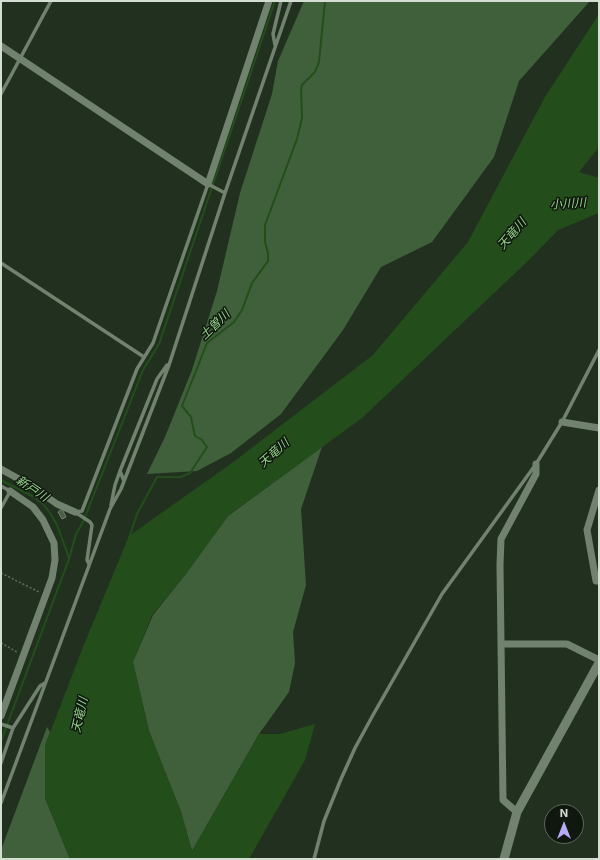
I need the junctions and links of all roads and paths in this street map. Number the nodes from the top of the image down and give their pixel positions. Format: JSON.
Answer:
{"nodes":[{"id":1,"x":51,"y":1,"type":"edge"},
{"id":2,"x":269,"y":1,"type":"edge"},
{"id":3,"x":281,"y":1,"type":"edge"},
{"id":4,"x":291,"y":1,"type":"edge"},
{"id":5,"x":1,"y":46,"type":"edge"},
{"id":6,"x":275,"y":47,"type":"junction"},
{"id":7,"x":20,"y":58,"type":"junction"},
{"id":8,"x":1,"y":94,"type":"edge"},
{"id":9,"x":209,"y":184,"type":"junction"},
{"id":10,"x":224,"y":193,"type":"junction"},
{"id":11,"x":1,"y":263,"type":"edge"},
{"id":12,"x":599,"y":350,"type":"edge"},
{"id":13,"x":144,"y":358,"type":"junction"},
{"id":14,"x":170,"y":361,"type":"junction"},
{"id":15,"x":562,"y":422,"type":"junction"},
{"id":16,"x":599,"y":428,"type":"edge"},
{"id":17,"x":536,"y":464,"type":"junction"},
{"id":18,"x":1,"y":469,"type":"edge"},
{"id":19,"x":120,"y":471,"type":"junction"},
{"id":20,"x":124,"y":481,"type":"junction"},
{"id":21,"x":1,"y":486,"type":"edge"},
{"id":22,"x":10,"y":490,"type":"junction"},
{"id":23,"x":599,"y":490,"type":"edge"},
{"id":24,"x":1,"y":508,"type":"edge"},
{"id":25,"x":110,"y":508,"type":"junction"},
{"id":26,"x":75,"y":512,"type":"junction"},
{"id":27,"x":89,"y":564,"type":"junction"},
{"id":28,"x":1,"y":573,"type":"edge"},
{"id":29,"x":599,"y":581,"type":"edge"},
{"id":30,"x":45,"y":597,"type":"junction"},
{"id":31,"x":1,"y":643,"type":"edge"},
{"id":32,"x":502,"y":644,"type":"junction"},
{"id":33,"x":23,"y":655,"type":"junction"},
{"id":34,"x":599,"y":660,"type":"edge"},
{"id":35,"x":599,"y":663,"type":"edge"},
{"id":36,"x":46,"y":682,"type":"junction"},
{"id":37,"x":1,"y":716,"type":"edge"},
{"id":38,"x":2,"y":724,"type":"edge"},
{"id":39,"x":12,"y":728,"type":"junction"},
{"id":40,"x":1,"y":763,"type":"edge"},
{"id":41,"x":1,"y":803,"type":"edge"},
{"id":42,"x":517,"y":812,"type":"junction"},
{"id":43,"x":314,"y":859,"type":"edge"},
{"id":44,"x":504,"y":859,"type":"edge"}],
"edges":[{"from":1,"to":7,"type":"lane"},
{"from":2,"to":9,"type":"street"},
{"from":3,"to":6,"type":"lane"},
{"from":4,"to":6,"type":"lane"},
{"from":5,"to":7,"type":"street"},
{"from":6,"to":10,"type":"lane"},
{"from":7,"to":8,"type":"lane"},
{"from":7,"to":9,"type":"street"},
{"from":9,"to":10,"type":"lane"},
{"from":9,"to":13,"type":"lane"},
{"from":10,"to":14,"type":"lane"},
{"from":11,"to":13,"type":"lane"},
{"from":12,"to":15,"type":"lane"},
{"from":13,"to":26,"type":"lane"},
{"from":14,"to":19,"type":"lane"},
{"from":14,"to":20,"type":"lane"},
{"from":15,"to":16,"type":"street"},
{"from":15,"to":17,"type":"lane"},
{"from":17,"to":32,"type":"street"},
{"from":17,"to":43,"type":"lane"},
{"from":18,"to":26,"type":"street"},
{"from":19,"to":20,"type":"lane"},
{"from":19,"to":25,"type":"lane"},
{"from":20,"to":25,"type":"lane"},
{"from":21,"to":22,"type":"lane"},
{"from":22,"to":24,"type":"lane"},
{"from":22,"to":30,"type":"street"},
{"from":23,"to":29,"type":"street"},
{"from":25,"to":27,"type":"lane"},
{"from":26,"to":27,"type":"lane"},
{"from":27,"to":36,"type":"lane"},
{"from":28,"to":30,"type":"path"},
{"from":30,"to":33,"type":"street"},
{"from":31,"to":33,"type":"path"},
{"from":32,"to":34,"type":"street"},
{"from":32,"to":42,"type":"street"},
{"from":33,"to":37,"type":"street"},
{"from":35,"to":42,"type":"street"},
{"from":36,"to":39,"type":"lane"},
{"from":36,"to":41,"type":"lane"},
{"from":38,"to":39,"type":"lane"},
{"from":39,"to":40,"type":"lane"},
{"from":42,"to":44,"type":"street"}]}
